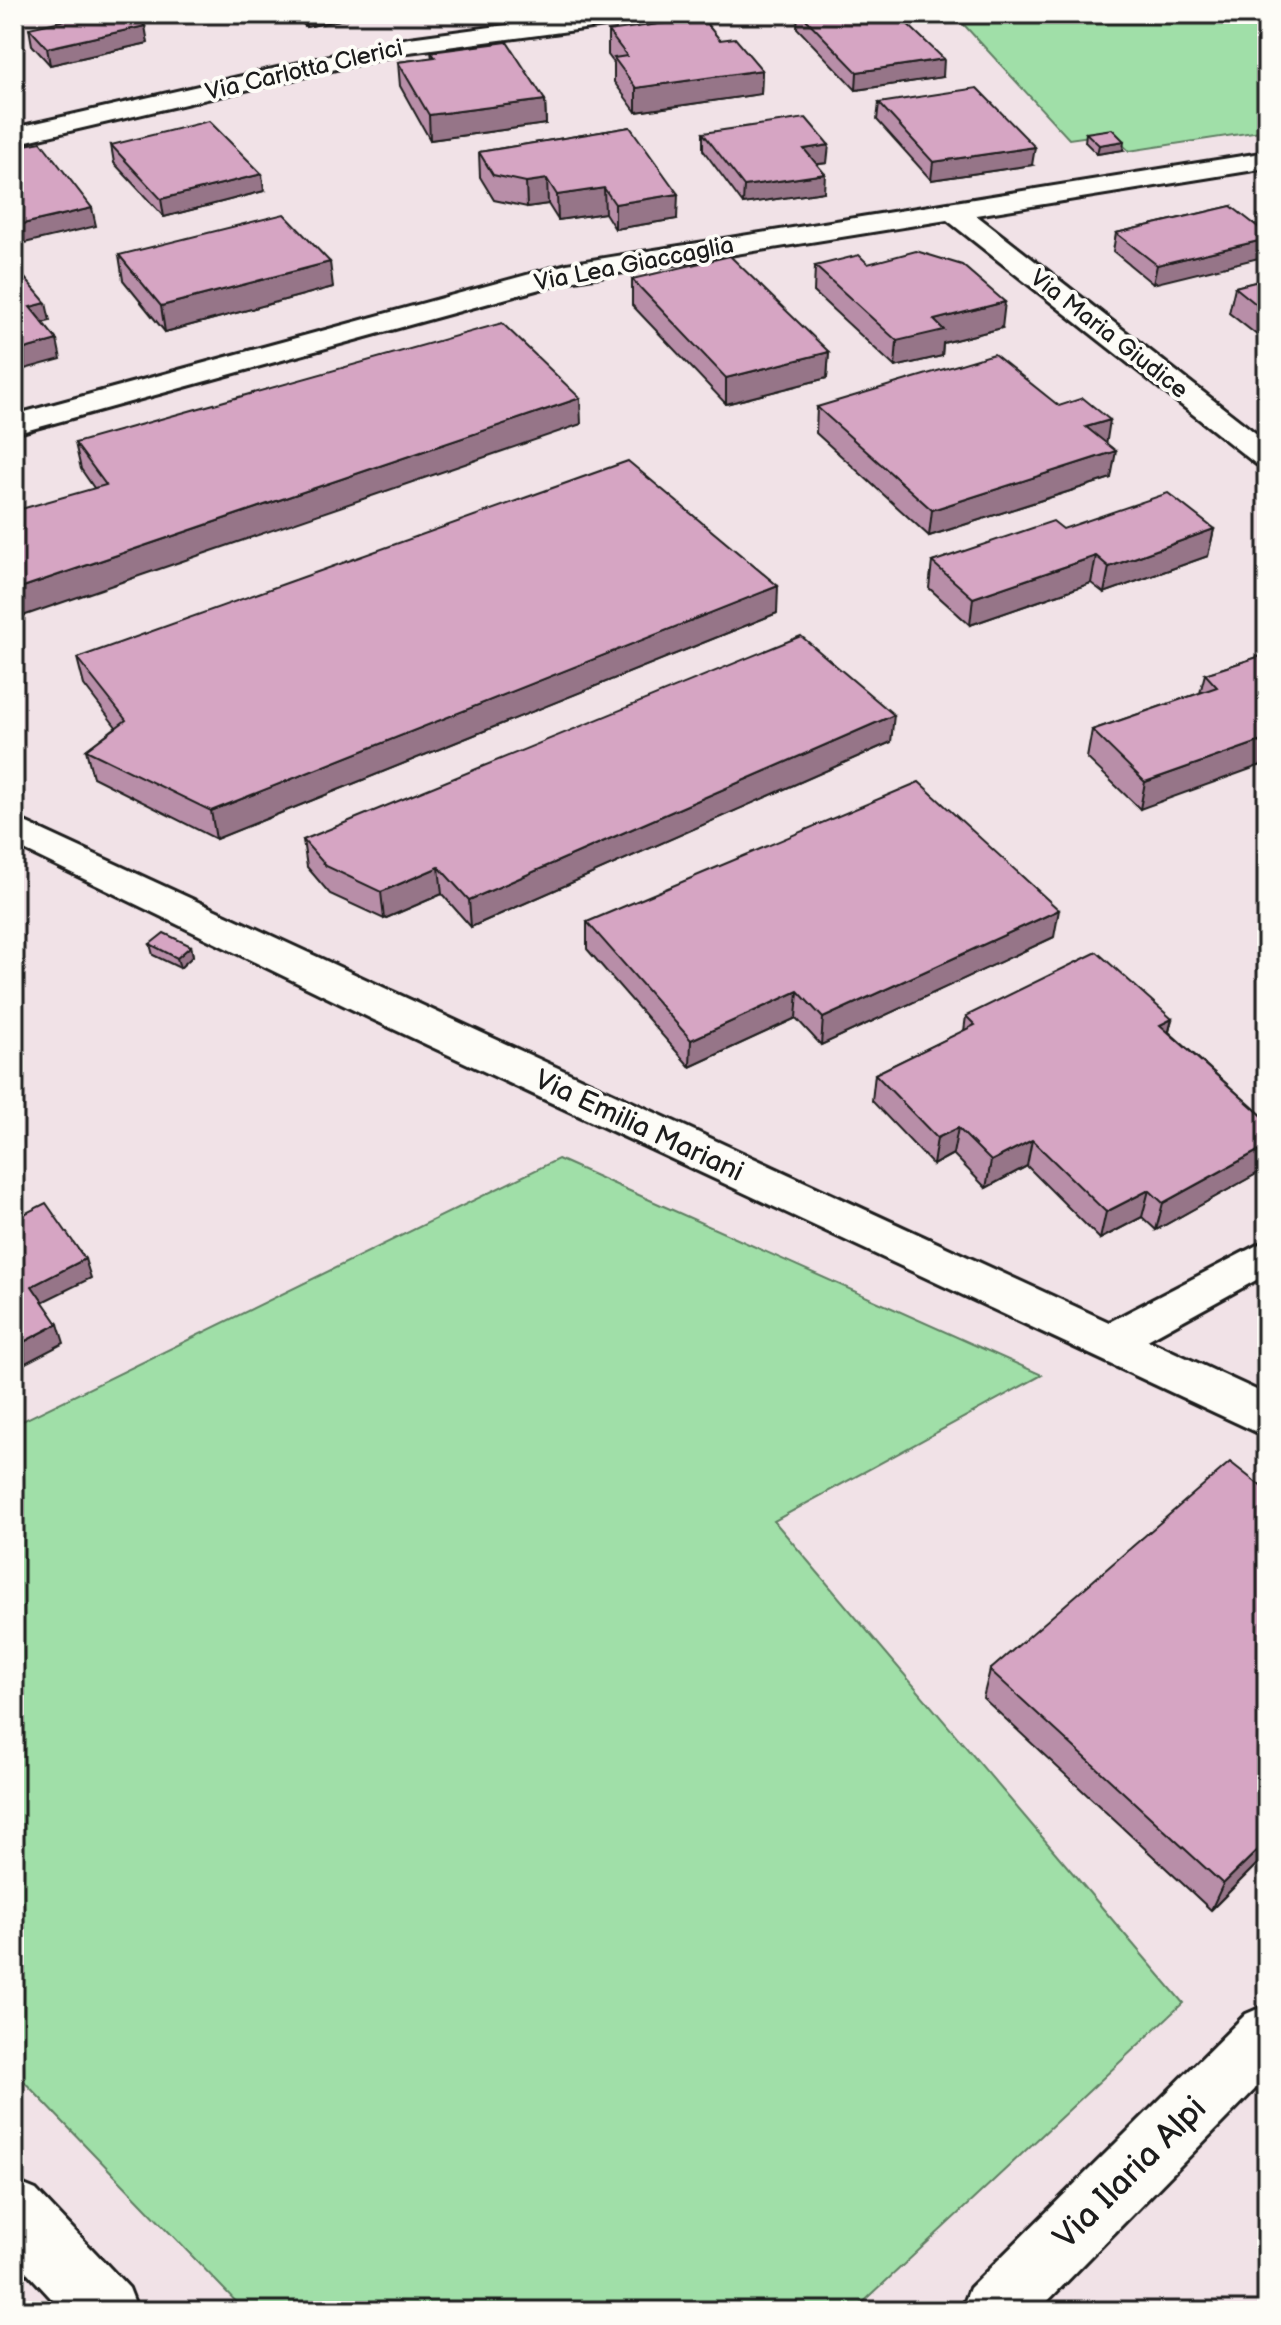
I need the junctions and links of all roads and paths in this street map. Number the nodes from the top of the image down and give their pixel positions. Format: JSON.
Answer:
{"nodes":[{"id":1,"x":644,"y":14,"type":"edge"},
{"id":2,"x":14,"y":136,"type":"edge"},
{"id":3,"x":1267,"y":160,"type":"edge"},
{"id":4,"x":952,"y":210,"type":"junction"},
{"id":5,"x":14,"y":425,"type":"edge"},
{"id":6,"x":1267,"y":457,"type":"edge"},
{"id":7,"x":14,"y":830,"type":"edge"},
{"id":8,"x":1267,"y":1255,"type":"edge"},
{"id":9,"x":1108,"y":1342,"type":"junction"},
{"id":10,"x":1267,"y":1417,"type":"edge"},
{"id":11,"x":1267,"y":2035,"type":"edge"},
{"id":12,"x":14,"y":2212,"type":"edge"},
{"id":13,"x":106,"y":2311,"type":"edge"},
{"id":14,"x":993,"y":2311,"type":"edge"}],
"edges":[{"from":1,"to":2,"type":"street","name":"Via Carlotta Clerici"},
{"from":3,"to":4,"type":"street","name":"Via Lea Giaccaglia"},
{"from":4,"to":5,"type":"street","name":"Via Lea Giaccaglia"},
{"from":4,"to":6,"type":"street","name":"Via Maria Giudice"},
{"from":7,"to":9,"type":"street","name":"Via Emilia Mariani"},
{"from":8,"to":9,"type":"lane"},
{"from":9,"to":10,"type":"street","name":"Via Emilia Mariani"},
{"from":11,"to":14,"type":"street","name":"Via Ilaria Alpi"},
{"from":12,"to":13,"type":"street"}]}
